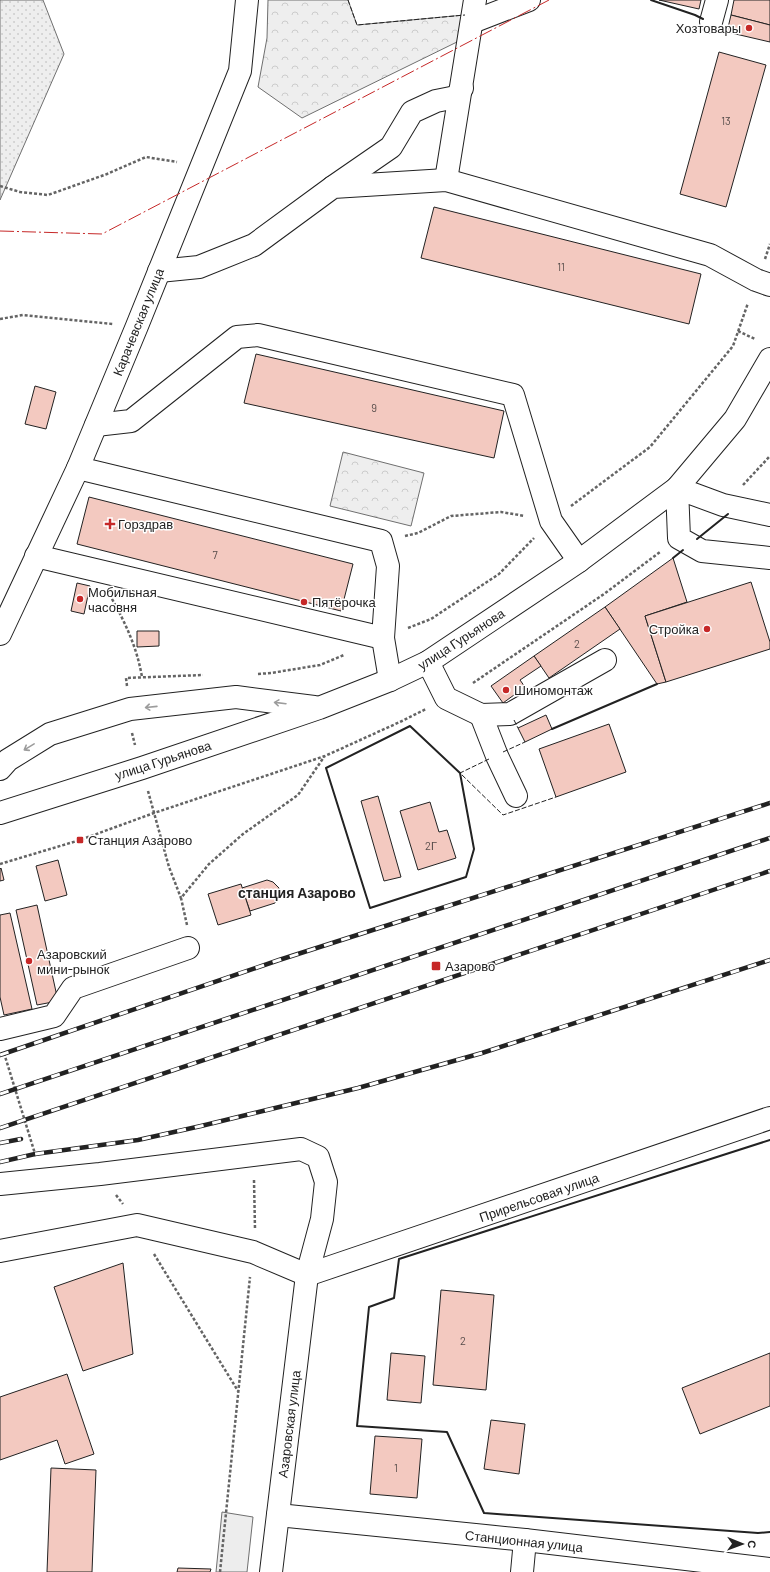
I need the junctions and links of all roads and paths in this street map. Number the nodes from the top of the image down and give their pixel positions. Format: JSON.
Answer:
{"nodes":[{"id":1,"x":233,"y":0,"type":"edge"},
{"id":2,"x":247,"y":0,"type":"edge"},
{"id":3,"x":475,"y":0,"type":"edge"},
{"id":4,"x":529,"y":0,"type":"edge"},
{"id":5,"x":717,"y":0,"type":"edge"},
{"id":6,"x":245,"y":22,"type":"junction"},
{"id":7,"x":472,"y":22,"type":"junction"},
{"id":8,"x":711,"y":22,"type":"dead end"},
{"id":9,"x":462,"y":88,"type":"junction"},
{"id":10,"x":201,"y":167,"type":"junction"},
{"id":11,"x":446,"y":180,"type":"junction"},
{"id":12,"x":0,"y":186,"type":"edge"},
{"id":13,"x":333,"y":187,"type":"junction"},
{"id":14,"x":770,"y":244,"type":"edge"},
{"id":15,"x":159,"y":271,"type":"junction"},
{"id":16,"x":763,"y":283,"type":"edge"},
{"id":17,"x":0,"y":319,"type":"edge"},
{"id":18,"x":137,"y":326,"type":"junction"},
{"id":19,"x":770,"y":359,"type":"edge"},
{"id":20,"x":96,"y":424,"type":"junction"},
{"id":21,"x":78,"y":468,"type":"junction"},
{"id":22,"x":677,"y":488,"type":"junction"},
{"id":23,"x":770,"y":515,"type":"edge"},
{"id":24,"x":551,"y":521,"type":"junction"},
{"id":25,"x":381,"y":541,"type":"junction"},
{"id":26,"x":36,"y":556,"type":"junction"},
{"id":27,"x":770,"y":558,"type":"edge"},
{"id":28,"x":579,"y":561,"type":"junction"},
{"id":29,"x":97,"y":571,"type":"junction"},
{"id":30,"x":0,"y":634,"type":"edge"},
{"id":31,"x":382,"y":638,"type":"junction"},
{"id":32,"x":348,"y":653,"type":"dead end"},
{"id":33,"x":605,"y":660,"type":"dead end"},
{"id":34,"x":428,"y":662,"type":"junction"},
{"id":35,"x":256,"y":674,"type":"dead end"},
{"id":36,"x":208,"y":675,"type":"dead end"},
{"id":37,"x":142,"y":677,"type":"junction"},
{"id":38,"x":390,"y":680,"type":"junction"},
{"id":39,"x":319,"y":708,"type":"junction"},
{"id":40,"x":130,"y":709,"type":"junction"},
{"id":41,"x":481,"y":716,"type":"junction"},
{"id":42,"x":325,"y":756,"type":"dead end"},
{"id":43,"x":142,"y":768,"type":"junction"},
{"id":44,"x":0,"y":769,"type":"edge"},
{"id":45,"x":516,"y":796,"type":"dead end"},
{"id":46,"x":0,"y":813,"type":"edge"},
{"id":47,"x":181,"y":898,"type":"junction"},
{"id":48,"x":188,"y":948,"type":"joint"},
{"id":49,"x":0,"y":1029,"type":"edge"},
{"id":50,"x":770,"y":1118,"type":"edge"},
{"id":51,"x":45,"y":1179,"type":"junction"},
{"id":52,"x":255,"y":1182,"type":"dead end"},
{"id":53,"x":0,"y":1184,"type":"edge"},
{"id":54,"x":137,"y":1225,"type":"junction"},
{"id":55,"x":0,"y":1251,"type":"edge"},
{"id":56,"x":253,"y":1252,"type":"junction"},
{"id":57,"x":307,"y":1275,"type":"junction"},
{"id":58,"x":238,"y":1391,"type":"junction"},
{"id":59,"x":278,"y":1515,"type":"junction"},
{"id":60,"x":525,"y":1540,"type":"junction"},
{"id":61,"x":732,"y":1569,"type":"edge"},
{"id":62,"x":770,"y":1569,"type":"edge"},
{"id":63,"x":220,"y":1572,"type":"edge"},
{"id":64,"x":272,"y":1572,"type":"edge"},
{"id":65,"x":522,"y":1572,"type":"edge"}],
"edges":[{"from":1,"to":6,"type":"street"},
{"from":2,"to":6,"type":"street","name":"Карачевская улица"},
{"from":3,"to":7,"type":"street"},
{"from":4,"to":7,"type":"street"},
{"from":5,"to":8,"type":"street"},
{"from":6,"to":10,"type":"street","name":"Карачевская улица"},
{"from":7,"to":9,"type":"street"},
{"from":9,"to":11,"type":"street"},
{"from":9,"to":13,"type":"street"},
{"from":10,"to":12,"type":"path"},
{"from":10,"to":15,"type":"street","name":"Карачевская улица"},
{"from":11,"to":13,"type":"street"},
{"from":11,"to":16,"type":"street"},
{"from":13,"to":15,"type":"street"},
{"from":14,"to":16,"type":"path"},
{"from":15,"to":18,"type":"street","name":"Карачевская улица"},
{"from":16,"to":24,"type":"path"},
{"from":17,"to":18,"type":"path"},
{"from":18,"to":20,"type":"street","name":"Карачевская улица"},
{"from":19,"to":22,"type":"street","name":"улица Гурьянова"},
{"from":20,"to":21,"type":"street","name":"Карачевская улица"},
{"from":20,"to":24,"type":"street"},
{"from":21,"to":25,"type":"street"},
{"from":21,"to":26,"type":"street","name":"Карачевская улица"},
{"from":22,"to":23,"type":"street"},
{"from":22,"to":27,"type":"street"},
{"from":22,"to":28,"type":"street","name":"улица Гурьянова"},
{"from":24,"to":25,"type":"path"},
{"from":24,"to":28,"type":"street"},
{"from":24,"to":31,"type":"path"},
{"from":25,"to":31,"type":"street"},
{"from":26,"to":29,"type":"street"},
{"from":26,"to":30,"type":"street","name":"Карачевская улица"},
{"from":28,"to":34,"type":"street","name":"улица Гурьянова"},
{"from":29,"to":31,"type":"street"},
{"from":29,"to":37,"type":"path"},
{"from":31,"to":38,"type":"street"},
{"from":32,"to":35,"type":"path"},
{"from":33,"to":41,"type":"street"},
{"from":34,"to":38,"type":"street","name":"улица Гурьянова"},
{"from":34,"to":41,"type":"street"},
{"from":36,"to":37,"type":"path"},
{"from":37,"to":40,"type":"path"},
{"from":38,"to":39,"type":"street","name":"улица Гурьянова"},
{"from":39,"to":40,"type":"street","one_way":true},
{"from":39,"to":43,"type":"street","name":"улица Гурьянова"},
{"from":40,"to":43,"type":"path"},
{"from":40,"to":44,"type":"street","one_way":true},
{"from":41,"to":45,"type":"street"},
{"from":42,"to":47,"type":"path"},
{"from":43,"to":46,"type":"street","name":"улица Гурьянова"},
{"from":43,"to":47,"type":"path"},
{"from":47,"to":48,"type":"path"},
{"from":48,"to":49,"type":"street"},
{"from":49,"to":51,"type":"path"},
{"from":50,"to":57,"type":"street","name":"Прирельсовая улица"},
{"from":51,"to":53,"type":"street","name":"Азаровская улица"},
{"from":51,"to":57,"type":"street","name":"Азаровская улица"},
{"from":52,"to":56,"type":"path"},
{"from":54,"to":55,"type":"street"},
{"from":54,"to":56,"type":"street"},
{"from":54,"to":58,"type":"path"},
{"from":56,"to":57,"type":"street"},
{"from":56,"to":58,"type":"path"},
{"from":57,"to":59,"type":"street","name":"Азаровская улица"},
{"from":58,"to":63,"type":"path"},
{"from":59,"to":60,"type":"street","name":"Станционная улица"},
{"from":59,"to":64,"type":"street","name":"Азаровская улица"},
{"from":60,"to":61,"type":"street","name":"Станционная улица"},
{"from":60,"to":65,"type":"street"},
{"from":61,"to":62,"type":"street","name":"Станционная улица"}]}
